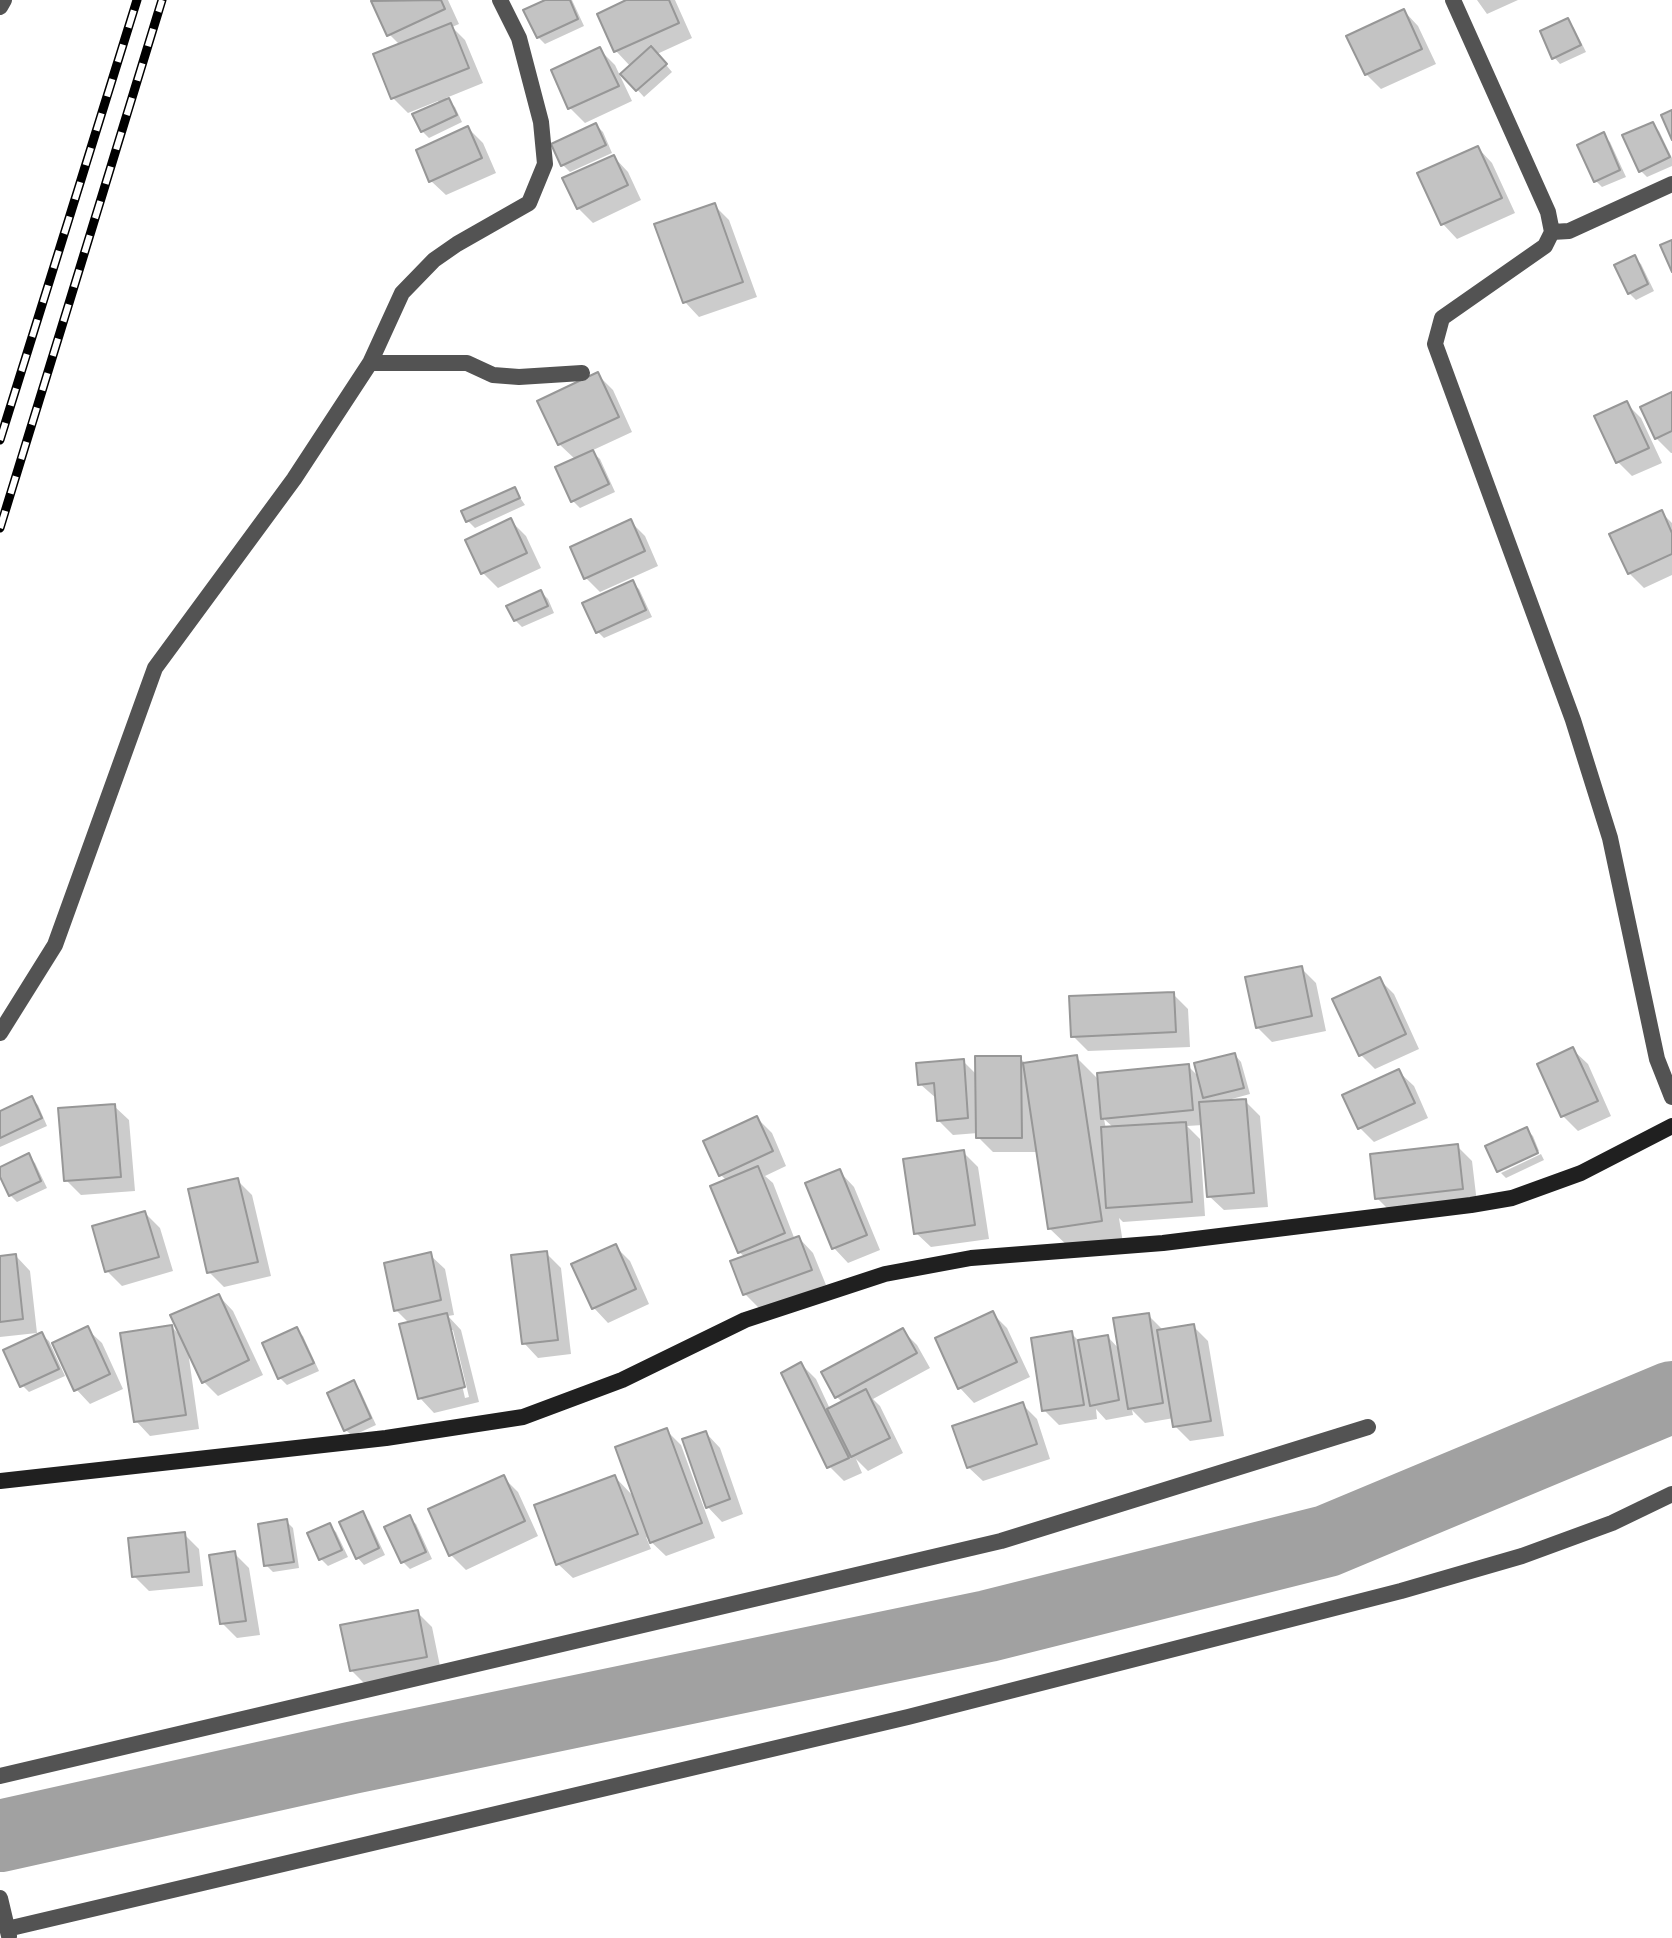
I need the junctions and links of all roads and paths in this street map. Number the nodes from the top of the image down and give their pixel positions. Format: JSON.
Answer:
{"nodes":[{"id":1,"x":4,"y":0,"type":"edge"},
{"id":2,"x":500,"y":0,"type":"edge"},
{"id":3,"x":1453,"y":0,"type":"edge"},
{"id":4,"x":0,"y":7,"type":"edge"},
{"id":5,"x":1672,"y":184,"type":"edge"},
{"id":6,"x":1552,"y":232,"type":"junction"},
{"id":7,"x":370,"y":363,"type":"junction"},
{"id":8,"x":582,"y":373,"type":"dead end"},
{"id":9,"x":0,"y":1033,"type":"edge"},
{"id":10,"x":1672,"y":1097,"type":"edge"},
{"id":11,"x":1672,"y":1126,"type":"edge"},
{"id":12,"x":1368,"y":1427,"type":"dead end"},
{"id":13,"x":0,"y":1481,"type":"edge"},
{"id":14,"x":1672,"y":1494,"type":"edge"},
{"id":15,"x":0,"y":1776,"type":"edge"},
{"id":16,"x":1,"y":1903,"type":"edge"},
{"id":17,"x":8,"y":1934,"type":"edge"}],
"edges":[{"from":1,"to":4,"type":"street"},
{"from":2,"to":7,"type":"street"},
{"from":3,"to":6,"type":"street"},
{"from":5,"to":6,"type":"street"},
{"from":6,"to":10,"type":"street"},
{"from":7,"to":8,"type":"street"},
{"from":7,"to":9,"type":"street"},
{"from":11,"to":13,"type":"main road"},
{"from":12,"to":15,"type":"street"},
{"from":14,"to":17,"type":"street"},
{"from":16,"to":17,"type":"street"}]}
